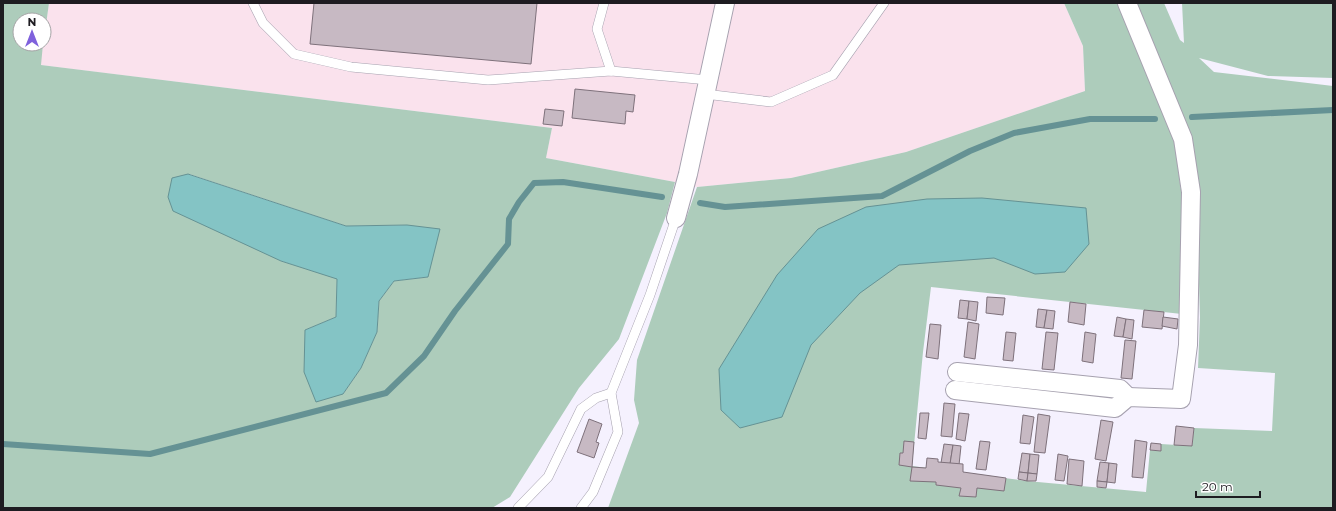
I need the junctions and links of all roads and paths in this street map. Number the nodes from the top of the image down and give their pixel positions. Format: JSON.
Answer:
{"nodes":[{"id":1,"x":254,"y":3,"type":"edge"},
{"id":2,"x":604,"y":3,"type":"edge"},
{"id":3,"x":725,"y":3,"type":"edge"},
{"id":4,"x":884,"y":3,"type":"edge"},
{"id":5,"x":1127,"y":3,"type":"edge"},
{"id":6,"x":611,"y":71,"type":"junction"},
{"id":7,"x":707,"y":87,"type":"junction"},
{"id":8,"x":676,"y":218,"type":"joint"},
{"id":9,"x":957,"y":372,"type":"dead end"},
{"id":10,"x":955,"y":390,"type":"dead end"},
{"id":11,"x":611,"y":393,"type":"junction"},
{"id":12,"x":1128,"y":397,"type":"junction"},
{"id":13,"x":518,"y":508,"type":"edge"},
{"id":14,"x":581,"y":508,"type":"edge"}],
"edges":[{"from":1,"to":6,"type":"lane"},
{"from":2,"to":6,"type":"lane"},
{"from":3,"to":7,"type":"street"},
{"from":4,"to":7,"type":"lane"},
{"from":5,"to":12,"type":"street"},
{"from":6,"to":7,"type":"lane"},
{"from":7,"to":8,"type":"street"},
{"from":8,"to":11,"type":"lane"},
{"from":9,"to":12,"type":"street"},
{"from":10,"to":12,"type":"street"},
{"from":11,"to":13,"type":"lane"},
{"from":11,"to":14,"type":"lane"}]}
